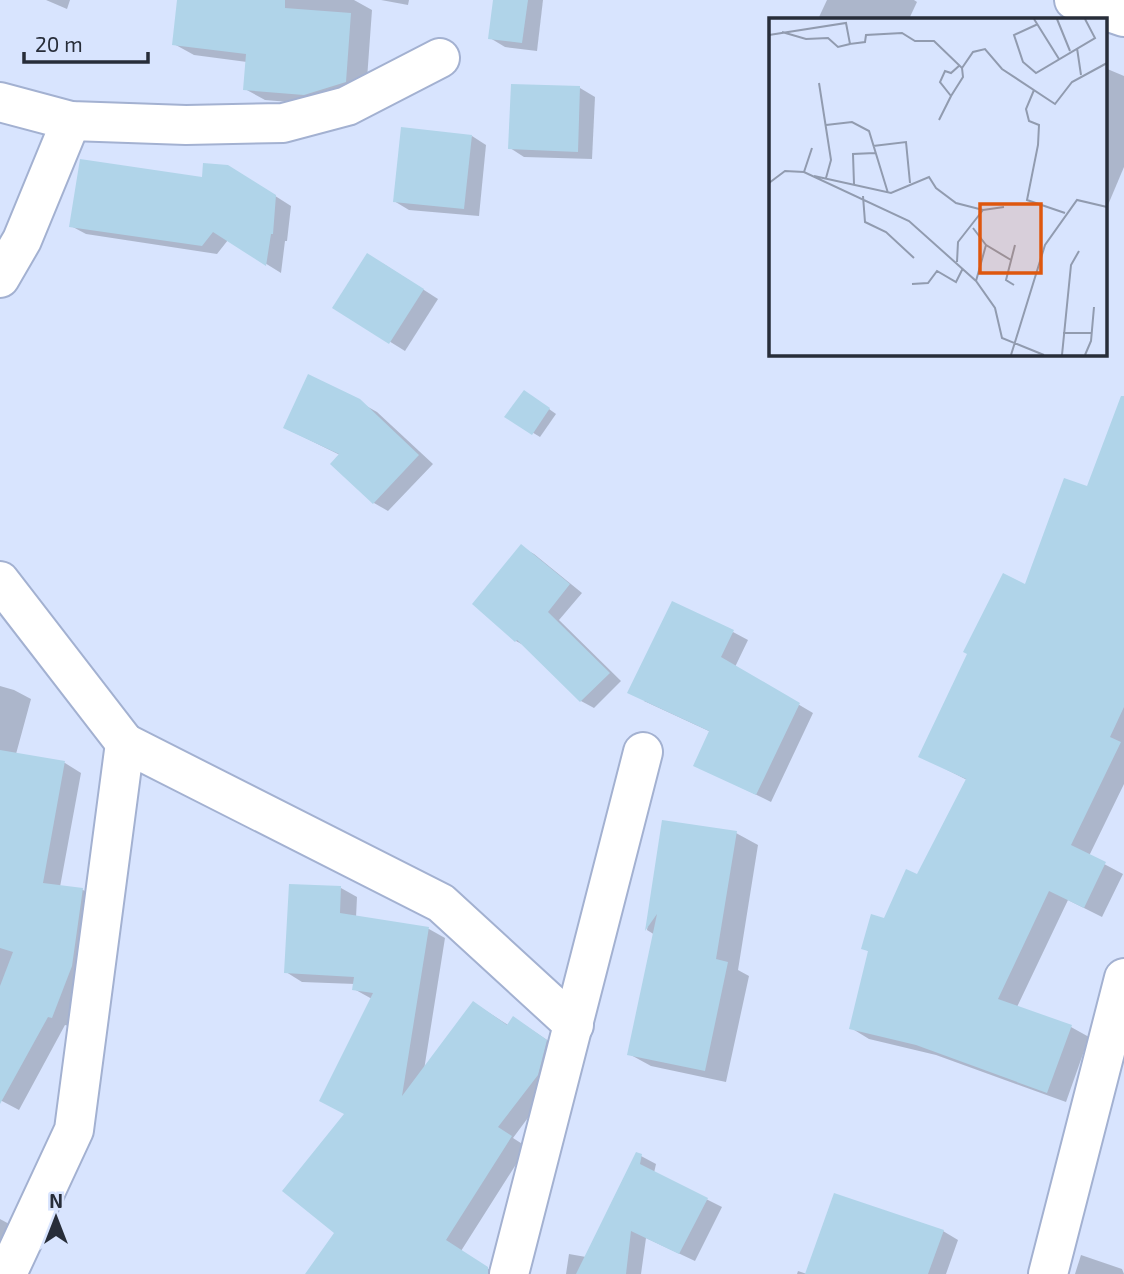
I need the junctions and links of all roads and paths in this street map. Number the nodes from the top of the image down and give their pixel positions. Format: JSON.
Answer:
{"nodes":[{"id":1,"x":1074,"y":0,"type":"edge"},
{"id":2,"x":1124,"y":17,"type":"edge"},
{"id":3,"x":440,"y":58,"type":"dead end"},
{"id":4,"x":0,"y":102,"type":"edge"},
{"id":5,"x":71,"y":121,"type":"junction"},
{"id":6,"x":0,"y":278,"type":"edge"},
{"id":7,"x":0,"y":581,"type":"edge"},
{"id":8,"x":125,"y":743,"type":"junction"},
{"id":9,"x":643,"y":752,"type":"dead end"},
{"id":10,"x":1124,"y":978,"type":"edge"},
{"id":11,"x":574,"y":1025,"type":"junction"},
{"id":12,"x":7,"y":1274,"type":"edge"},
{"id":13,"x":509,"y":1274,"type":"edge"},
{"id":14,"x":1048,"y":1274,"type":"edge"}],
"edges":[{"from":1,"to":2,"type":"street"},
{"from":3,"to":5,"type":"street"},
{"from":4,"to":5,"type":"street"},
{"from":5,"to":6,"type":"street"},
{"from":7,"to":8,"type":"street"},
{"from":8,"to":11,"type":"street"},
{"from":8,"to":12,"type":"street"},
{"from":9,"to":11,"type":"street"},
{"from":10,"to":14,"type":"street"},
{"from":11,"to":13,"type":"street"}]}
